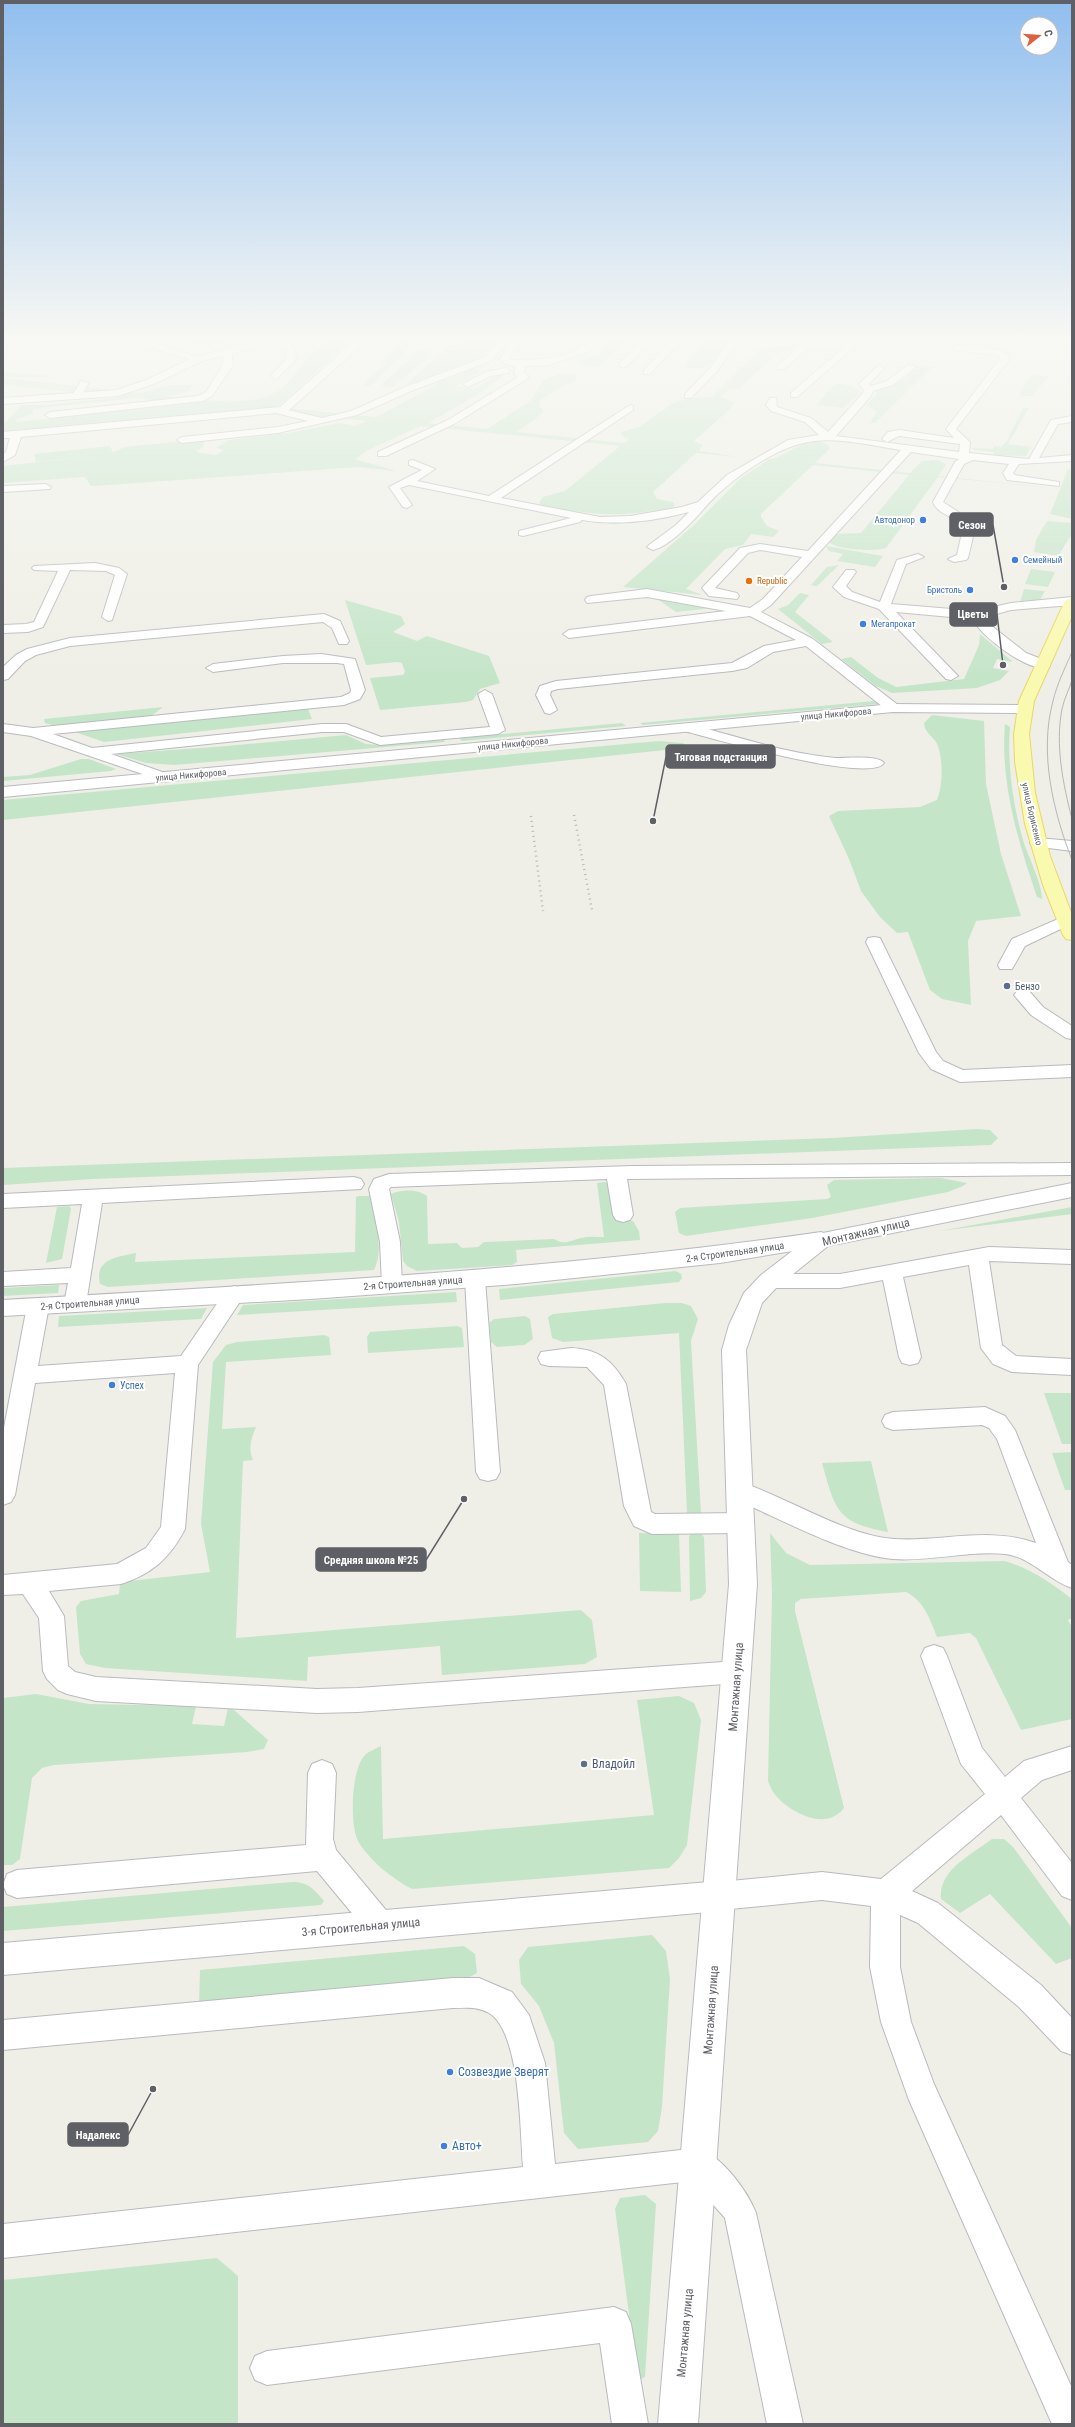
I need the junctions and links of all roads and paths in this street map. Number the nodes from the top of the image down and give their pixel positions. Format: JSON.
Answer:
{"nodes":[{"id":1,"x":390,"y":450,"type":"edge"},
{"id":2,"x":566,"y":450,"type":"edge"},
{"id":3,"x":777,"y":450,"type":"edge"},
{"id":4,"x":907,"y":450,"type":"edge"},
{"id":5,"x":917,"y":450,"type":"edge"},
{"id":6,"x":966,"y":450,"type":"edge"},
{"id":7,"x":1038,"y":450,"type":"edge"},
{"id":8,"x":382,"y":454,"type":"dead end"},
{"id":9,"x":966,"y":457,"type":"junction"},
{"id":10,"x":1072,"y":458,"type":"edge"},
{"id":11,"x":1016,"y":462,"type":"junction"},
{"id":12,"x":1032,"y":462,"type":"junction"},
{"id":13,"x":413,"y":463,"type":"dead end"},
{"id":14,"x":408,"y":482,"type":"junction"},
{"id":15,"x":1055,"y":484,"type":"dead end"},
{"id":16,"x":46,"y":486,"type":"dead end"},
{"id":17,"x":3,"y":489,"type":"edge"},
{"id":18,"x":491,"y":500,"type":"junction"},
{"id":19,"x":407,"y":504,"type":"dead end"},
{"id":20,"x":702,"y":504,"type":"junction"},
{"id":21,"x":939,"y":505,"type":"junction"},
{"id":22,"x":930,"y":516,"type":"dead end"},
{"id":23,"x":582,"y":518,"type":"junction"},
{"id":24,"x":630,"y":519,"type":"junction"},
{"id":25,"x":523,"y":532,"type":"dead end"},
{"id":26,"x":671,"y":533,"type":"junction"},
{"id":27,"x":653,"y":546,"type":"dead end"},
{"id":28,"x":810,"y":555,"type":"junction"},
{"id":29,"x":918,"y":557,"type":"dead end"},
{"id":30,"x":954,"y":560,"type":"dead end"},
{"id":31,"x":38,"y":568,"type":"dead end"},
{"id":32,"x":65,"y":568,"type":"junction"},
{"id":33,"x":850,"y":572,"type":"dead end"},
{"id":34,"x":591,"y":600,"type":"dead end"},
{"id":35,"x":1072,"y":601,"type":"edge"},
{"id":36,"x":749,"y":603,"type":"junction"},
{"id":37,"x":884,"y":607,"type":"junction"},
{"id":38,"x":978,"y":615,"type":"junction"},
{"id":39,"x":108,"y":617,"type":"dead end"},
{"id":40,"x":3,"y":628,"type":"edge"},
{"id":41,"x":569,"y":634,"type":"dead end"},
{"id":42,"x":343,"y":641,"type":"dead end"},
{"id":43,"x":809,"y":642,"type":"junction"},
{"id":44,"x":842,"y":649,"type":"dead end"},
{"id":45,"x":822,"y":653,"type":"junction"},
{"id":46,"x":1044,"y":665,"type":"junction"},
{"id":47,"x":213,"y":668,"type":"dead end"},
{"id":48,"x":3,"y":676,"type":"edge"},
{"id":49,"x":951,"y":676,"type":"dead end"},
{"id":50,"x":485,"y":694,"type":"dead end"},
{"id":51,"x":893,"y":708,"type":"junction"},
{"id":52,"x":1024,"y":708,"type":"junction"},
{"id":53,"x":550,"y":710,"type":"dead end"},
{"id":54,"x":3,"y":728,"type":"edge"},
{"id":55,"x":689,"y":728,"type":"junction"},
{"id":56,"x":33,"y":732,"type":"junction"},
{"id":57,"x":90,"y":752,"type":"junction"},
{"id":58,"x":877,"y":763,"type":"dead end"},
{"id":59,"x":163,"y":778,"type":"junction"},
{"id":60,"x":3,"y":792,"type":"edge"},
{"id":61,"x":1038,"y":843,"type":"junction"},
{"id":62,"x":1070,"y":846,"type":"edge"},
{"id":63,"x":1068,"y":928,"type":"edge"},
{"id":64,"x":874,"y":942,"type":"dead end"},
{"id":65,"x":1006,"y":965,"type":"dead end"},
{"id":66,"x":1023,"y":995,"type":"dead end"},
{"id":67,"x":1072,"y":1034,"type":"edge"},
{"id":68,"x":1072,"y":1071,"type":"edge"},
{"id":69,"x":1072,"y":1169,"type":"edge"},
{"id":70,"x":616,"y":1173,"type":"junction"},
{"id":71,"x":354,"y":1184,"type":"dead end"},
{"id":72,"x":1072,"y":1190,"type":"edge"},
{"id":73,"x":93,"y":1195,"type":"junction"},
{"id":74,"x":3,"y":1200,"type":"edge"},
{"id":75,"x":623,"y":1215,"type":"dead end"},
{"id":76,"x":821,"y":1240,"type":"junction"},
{"id":77,"x":978,"y":1256,"type":"junction"},
{"id":78,"x":1072,"y":1257,"type":"edge"},
{"id":79,"x":892,"y":1272,"type":"junction"},
{"id":80,"x":80,"y":1275,"type":"junction"},
{"id":81,"x":3,"y":1279,"type":"edge"},
{"id":82,"x":475,"y":1280,"type":"junction"},
{"id":83,"x":769,"y":1281,"type":"junction"},
{"id":84,"x":392,"y":1285,"type":"junction"},
{"id":85,"x":234,"y":1294,"type":"junction"},
{"id":86,"x":75,"y":1304,"type":"junction"},
{"id":87,"x":38,"y":1306,"type":"junction"},
{"id":88,"x":3,"y":1308,"type":"edge"},
{"id":89,"x":910,"y":1357,"type":"dead end"},
{"id":90,"x":549,"y":1358,"type":"dead end"},
{"id":91,"x":186,"y":1364,"type":"junction"},
{"id":92,"x":1072,"y":1367,"type":"edge"},
{"id":93,"x":25,"y":1375,"type":"junction"},
{"id":94,"x":893,"y":1421,"type":"dead end"},
{"id":95,"x":488,"y":1472,"type":"dead end"},
{"id":96,"x":740,"y":1492,"type":"junction"},
{"id":97,"x":3,"y":1495,"type":"edge"},
{"id":98,"x":742,"y":1523,"type":"junction"},
{"id":99,"x":1065,"y":1573,"type":"edge"},
{"id":100,"x":29,"y":1582,"type":"junction"},
{"id":101,"x":3,"y":1585,"type":"edge"},
{"id":102,"x":934,"y":1656,"type":"dead end"},
{"id":103,"x":737,"y":1672,"type":"junction"},
{"id":104,"x":1072,"y":1758,"type":"edge"},
{"id":105,"x":322,"y":1773,"type":"dead end"},
{"id":106,"x":1003,"y":1797,"type":"junction"},
{"id":107,"x":323,"y":1858,"type":"junction"},
{"id":108,"x":17,"y":1884,"type":"dead end"},
{"id":109,"x":1072,"y":1886,"type":"edge"},
{"id":110,"x":886,"y":1894,"type":"junction"},
{"id":111,"x":720,"y":1896,"type":"junction"},
{"id":112,"x":380,"y":1925,"type":"junction"},
{"id":113,"x":3,"y":1959,"type":"edge"},
{"id":114,"x":3,"y":2035,"type":"edge"},
{"id":115,"x":1072,"y":2040,"type":"edge"},
{"id":116,"x":699,"y":2164,"type":"junction"},
{"id":117,"x":540,"y":2181,"type":"junction"},
{"id":118,"x":3,"y":2241,"type":"edge"},
{"id":119,"x":267,"y":2368,"type":"dead end"},
{"id":120,"x":630,"y":2424,"type":"edge"},
{"id":121,"x":678,"y":2424,"type":"edge"},
{"id":122,"x":785,"y":2424,"type":"edge"},
{"id":123,"x":1070,"y":2424,"type":"edge"}],
"edges":[{"from":1,"to":8,"type":"lane"},
{"from":2,"to":18,"type":"lane"},
{"from":3,"to":20,"type":"lane"},
{"from":4,"to":28,"type":"lane"},
{"from":5,"to":9,"type":"lane"},
{"from":6,"to":9,"type":"lane"},
{"from":7,"to":12,"type":"lane"},
{"from":9,"to":11,"type":"lane"},
{"from":9,"to":21,"type":"lane"},
{"from":10,"to":12,"type":"lane"},
{"from":11,"to":12,"type":"lane"},
{"from":11,"to":15,"type":"lane"},
{"from":13,"to":14,"type":"lane"},
{"from":14,"to":18,"type":"lane"},
{"from":14,"to":19,"type":"lane"},
{"from":16,"to":17,"type":"lane"},
{"from":18,"to":23,"type":"lane"},
{"from":20,"to":24,"type":"lane"},
{"from":20,"to":26,"type":"lane"},
{"from":21,"to":22,"type":"lane"},
{"from":21,"to":30,"type":"lane"},
{"from":23,"to":24,"type":"lane"},
{"from":23,"to":25,"type":"lane"},
{"from":24,"to":26,"type":"lane"},
{"from":26,"to":27,"type":"lane"},
{"from":28,"to":36,"type":"lane"},
{"from":28,"to":36,"type":"lane"},
{"from":29,"to":37,"type":"lane"},
{"from":31,"to":32,"type":"lane"},
{"from":32,"to":39,"type":"lane"},
{"from":32,"to":40,"type":"lane"},
{"from":33,"to":37,"type":"lane"},
{"from":34,"to":36,"type":"lane"},
{"from":35,"to":38,"type":"lane"},
{"from":35,"to":46,"type":"main road","name":"улица Борисенко"},
{"from":36,"to":41,"type":"lane"},
{"from":36,"to":43,"type":"lane"},
{"from":37,"to":38,"type":"lane"},
{"from":37,"to":49,"type":"lane"},
{"from":38,"to":46,"type":"lane"},
{"from":42,"to":48,"type":"lane"},
{"from":43,"to":45,"type":"lane"},
{"from":43,"to":53,"type":"lane"},
{"from":44,"to":45,"type":"lane"},
{"from":45,"to":51,"type":"lane"},
{"from":46,"to":52,"type":"main road","name":"улица Борисенко"},
{"from":47,"to":56,"type":"lane"},
{"from":50,"to":57,"type":"lane"},
{"from":51,"to":52,"type":"main road","name":"улица Никифорова"},
{"from":51,"to":55,"type":"main road","name":"улица Никифорова"},
{"from":52,"to":61,"type":"main road","name":"улица Борисенко"},
{"from":54,"to":56,"type":"lane"},
{"from":55,"to":58,"type":"lane"},
{"from":55,"to":59,"type":"main road","name":"улица Никифорова"},
{"from":56,"to":57,"type":"lane"},
{"from":57,"to":59,"type":"lane"},
{"from":59,"to":60,"type":"main road","name":"улица Никифорова"},
{"from":61,"to":62,"type":"lane"},
{"from":61,"to":63,"type":"main road","name":"улица Борисенко"},
{"from":63,"to":65,"type":"lane"},
{"from":64,"to":68,"type":"lane"},
{"from":66,"to":67,"type":"lane"},
{"from":69,"to":70,"type":"lane"},
{"from":70,"to":75,"type":"lane"},
{"from":70,"to":84,"type":"lane"},
{"from":71,"to":73,"type":"lane"},
{"from":72,"to":76,"type":"main road","name":"Монтажная улица"},
{"from":73,"to":74,"type":"lane"},
{"from":73,"to":80,"type":"lane"},
{"from":76,"to":82,"type":"main road","name":"2-я Строительная улица"},
{"from":76,"to":83,"type":"main road","name":"Монтажная улица"},
{"from":77,"to":78,"type":"lane"},
{"from":77,"to":79,"type":"lane"},
{"from":77,"to":92,"type":"lane"},
{"from":79,"to":83,"type":"lane"},
{"from":79,"to":89,"type":"lane"},
{"from":80,"to":81,"type":"lane"},
{"from":80,"to":86,"type":"lane"},
{"from":82,"to":84,"type":"main road","name":"2-я Строительная улица"},
{"from":82,"to":95,"type":"lane"},
{"from":83,"to":96,"type":"main road","name":"Монтажная улица"},
{"from":84,"to":85,"type":"main road","name":"2-я Строительная улица"},
{"from":85,"to":86,"type":"main road","name":"2-я Строительная улица"},
{"from":85,"to":91,"type":"lane"},
{"from":86,"to":87,"type":"main road","name":"2-я Строительная улица"},
{"from":87,"to":88,"type":"main road","name":"2-я Строительная улица"},
{"from":87,"to":93,"type":"lane"},
{"from":90,"to":98,"type":"lane"},
{"from":91,"to":93,"type":"lane"},
{"from":91,"to":100,"type":"lane"},
{"from":93,"to":97,"type":"lane"},
{"from":94,"to":99,"type":"lane"},
{"from":96,"to":98,"type":"main road","name":"Монтажная улица"},
{"from":96,"to":99,"type":"lane"},
{"from":98,"to":103,"type":"main road","name":"Монтажная улица"},
{"from":100,"to":101,"type":"lane"},
{"from":100,"to":103,"type":"lane"},
{"from":102,"to":106,"type":"lane"},
{"from":103,"to":111,"type":"main road","name":"Монтажная улица"},
{"from":104,"to":106,"type":"lane"},
{"from":105,"to":107,"type":"lane"},
{"from":106,"to":109,"type":"lane"},
{"from":106,"to":110,"type":"lane"},
{"from":107,"to":108,"type":"lane"},
{"from":107,"to":112,"type":"lane"},
{"from":110,"to":111,"type":"lane"},
{"from":110,"to":115,"type":"lane"},
{"from":110,"to":123,"type":"lane"},
{"from":111,"to":112,"type":"main road","name":"3-я Строительная улица"},
{"from":111,"to":116,"type":"main road","name":"Монтажная улица"},
{"from":112,"to":113,"type":"main road","name":"3-я Строительная улица"},
{"from":114,"to":117,"type":"lane"},
{"from":116,"to":117,"type":"lane"},
{"from":116,"to":121,"type":"main road","name":"Монтажная улица"},
{"from":116,"to":122,"type":"lane"},
{"from":117,"to":118,"type":"lane"},
{"from":119,"to":120,"type":"lane"}]}
